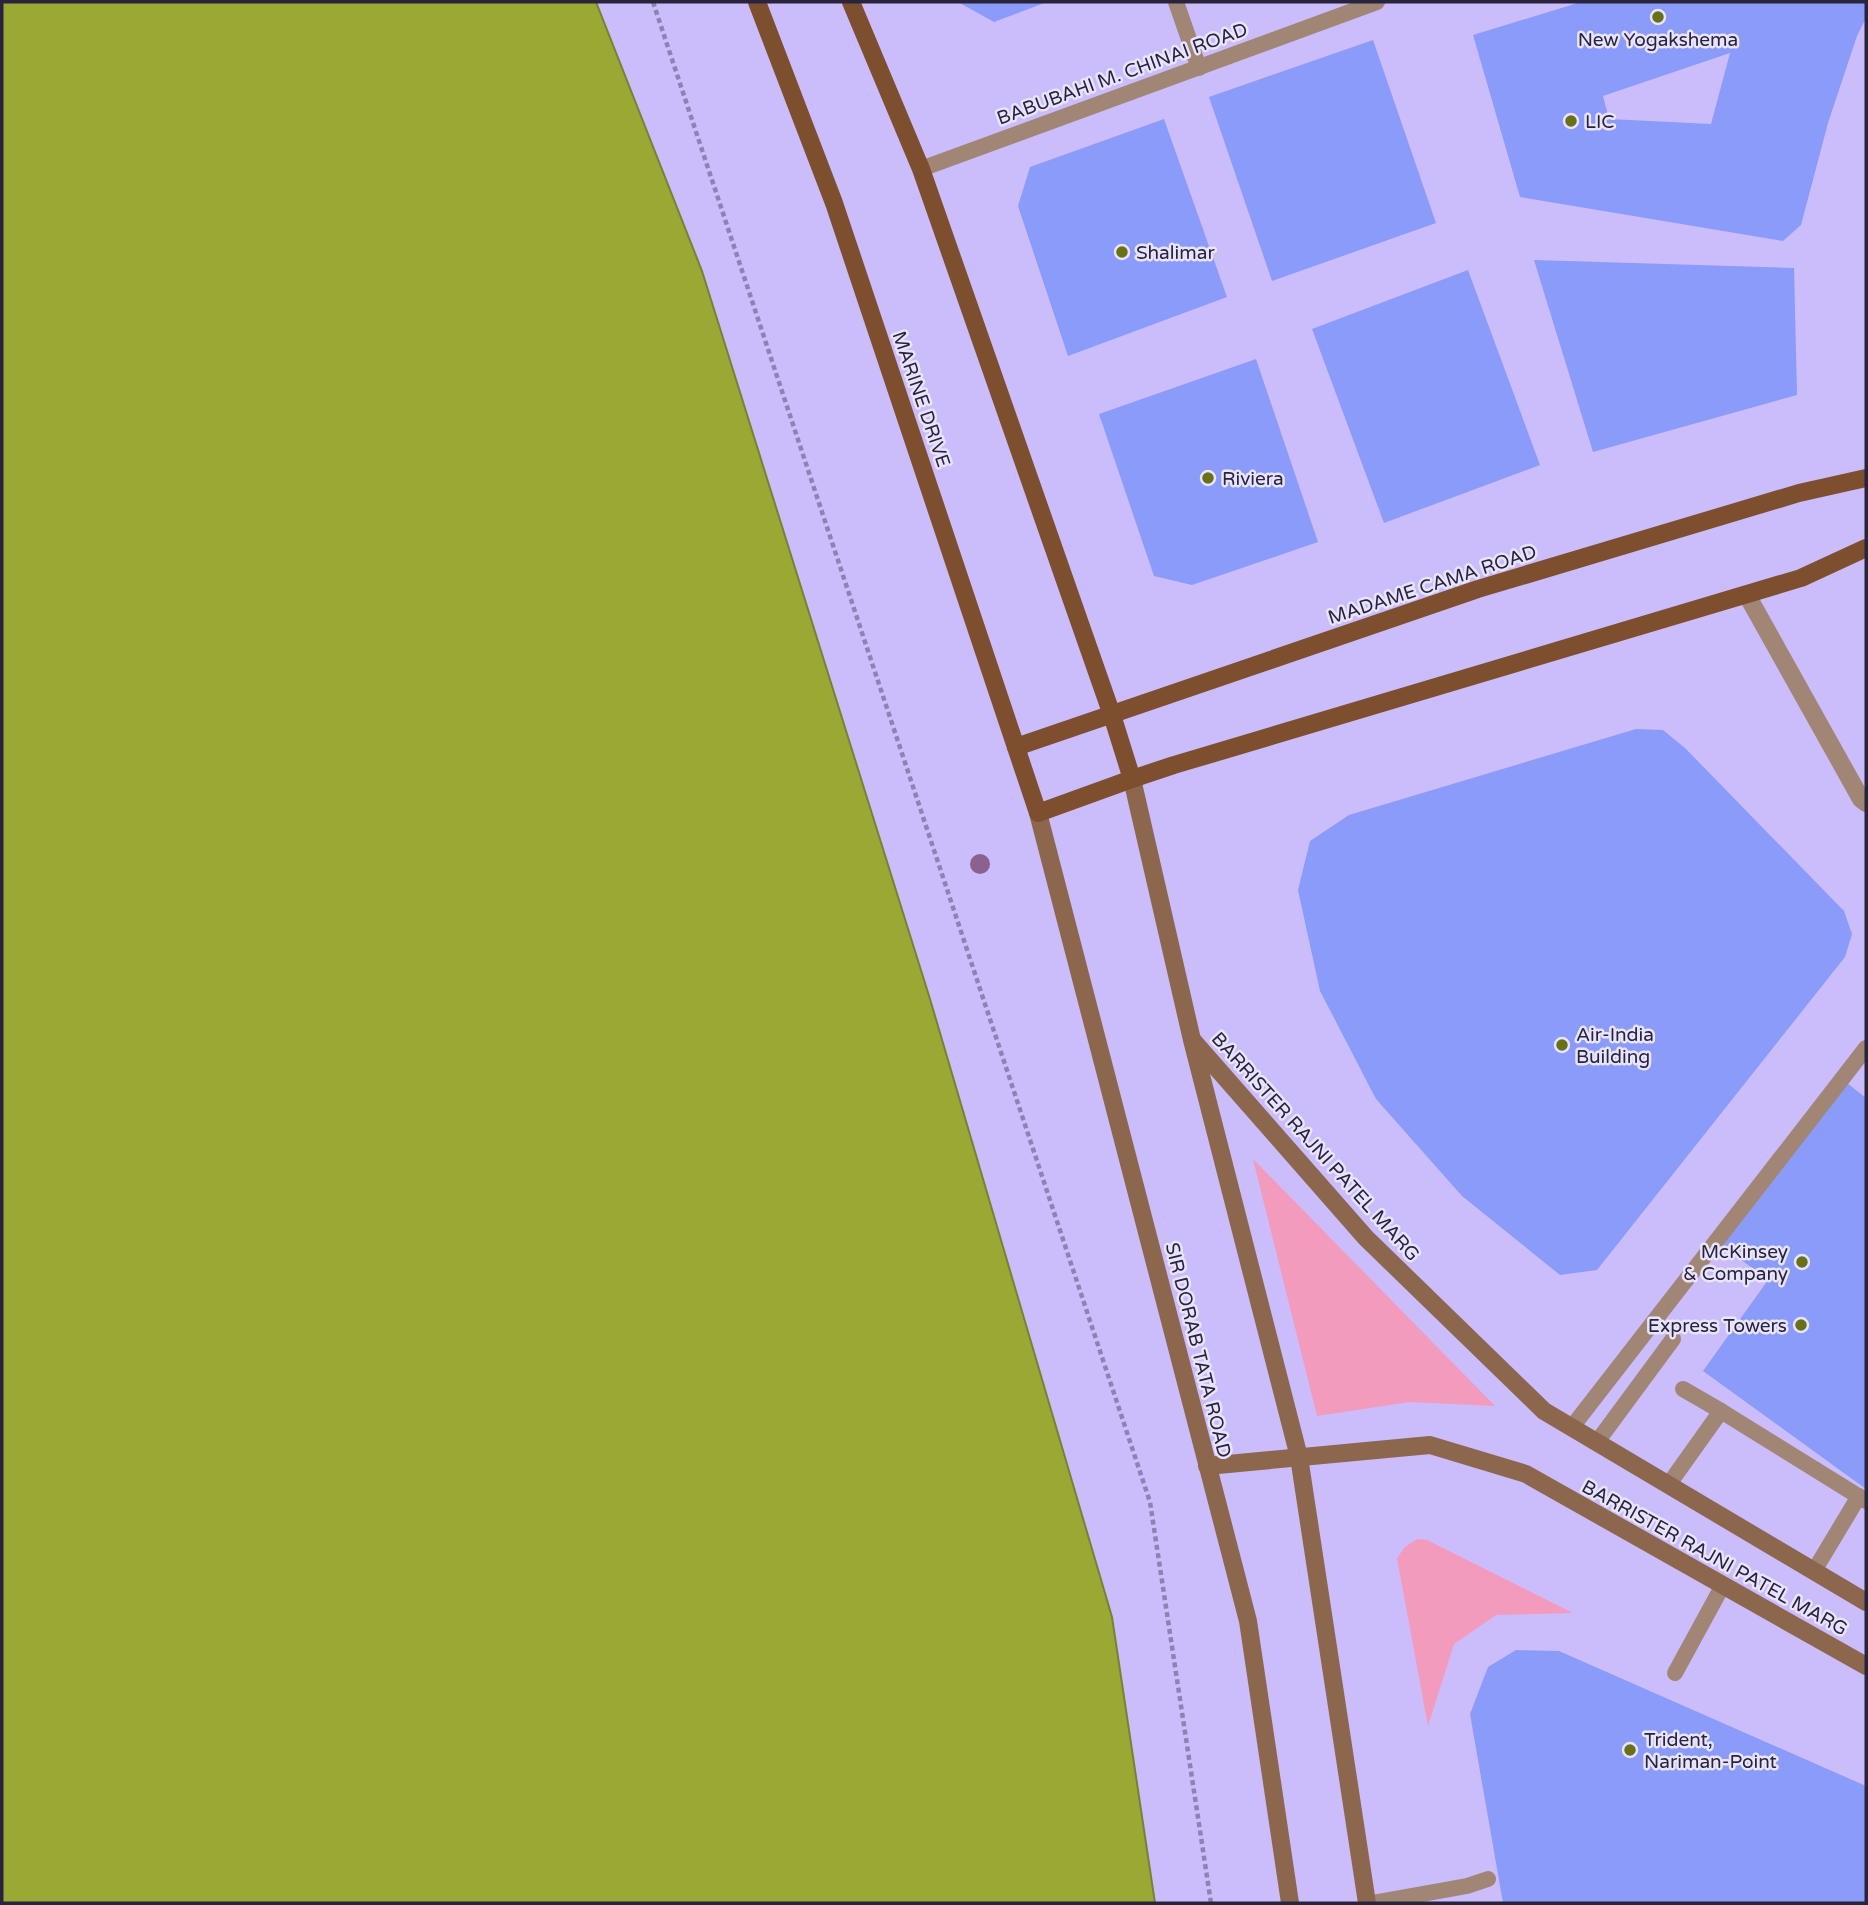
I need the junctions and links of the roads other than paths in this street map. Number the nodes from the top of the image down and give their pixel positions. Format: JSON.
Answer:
{"nodes":[{"id":1,"x":757,"y":2,"type":"edge"},
{"id":2,"x":851,"y":2,"type":"edge"},
{"id":3,"x":1175,"y":2,"type":"edge"},
{"id":4,"x":1377,"y":2,"type":"edge"},
{"id":5,"x":1199,"y":68,"type":"junction"},
{"id":6,"x":921,"y":169,"type":"junction"},
{"id":7,"x":1866,"y":478,"type":"edge"},
{"id":8,"x":1866,"y":548,"type":"edge"},
{"id":9,"x":1747,"y":595,"type":"junction"},
{"id":10,"x":1112,"y":715,"type":"junction"},
{"id":11,"x":1016,"y":747,"type":"junction"},
{"id":12,"x":1132,"y":779,"type":"junction"},
{"id":13,"x":1866,"y":803,"type":"edge"},
{"id":14,"x":1038,"y":813,"type":"junction"},
{"id":15,"x":1192,"y":1040,"type":"junction"},
{"id":16,"x":1866,"y":1048,"type":"edge"},
{"id":17,"x":1673,"y":1339,"type":"dead end"},
{"id":18,"x":1683,"y":1389,"type":"dead end"},
{"id":19,"x":1721,"y":1411,"type":"junction"},
{"id":20,"x":1572,"y":1427,"type":"junction"},
{"id":21,"x":1597,"y":1442,"type":"junction"},
{"id":22,"x":1299,"y":1457,"type":"junction"},
{"id":23,"x":1207,"y":1466,"type":"junction"},
{"id":24,"x":1669,"y":1484,"type":"junction"},
{"id":25,"x":1863,"y":1499,"type":"edge"},
{"id":26,"x":1814,"y":1571,"type":"junction"},
{"id":27,"x":1723,"y":1585,"type":"junction"},
{"id":28,"x":1866,"y":1602,"type":"edge"},
{"id":29,"x":1866,"y":1666,"type":"edge"},
{"id":30,"x":1675,"y":1673,"type":"dead end"},
{"id":31,"x":1488,"y":1879,"type":"dead end"},
{"id":32,"x":1290,"y":1903,"type":"edge"},
{"id":33,"x":1370,"y":1903,"type":"edge"}],
"edges":[{"from":1,"to":11,"type":"main road","name":"MARINE DRIVE"},
{"from":2,"to":6,"type":"main road"},
{"from":3,"to":5,"type":"lane"},
{"from":4,"to":5,"type":"lane","name":"BABUBAHI M. CHINAI ROAD"},
{"from":5,"to":6,"type":"lane","name":"BABUBAHI M. CHINAI ROAD"},
{"from":6,"to":10,"type":"main road"},
{"from":7,"to":10,"type":"main road","name":"MADAME CAMA ROAD"},
{"from":8,"to":9,"type":"main road"},
{"from":9,"to":12,"type":"main road"},
{"from":9,"to":13,"type":"street"},
{"from":10,"to":11,"type":"main road","name":"MADAME CAMA ROAD"},
{"from":10,"to":12,"type":"main road"},
{"from":11,"to":14,"type":"main road","name":"MARINE DRIVE"},
{"from":12,"to":14,"type":"main road"},
{"from":12,"to":15,"type":"street","name":"BARRISTER RAJNI PATEL MARG"},
{"from":14,"to":23,"type":"street","name":"SIR DORAB TATA ROAD"},
{"from":15,"to":20,"type":"street","name":"BARRISTER RAJNI PATEL MARG"},
{"from":15,"to":22,"type":"street"},
{"from":16,"to":20,"type":"lane"},
{"from":17,"to":21,"type":"lane"},
{"from":18,"to":19,"type":"lane"},
{"from":19,"to":24,"type":"lane"},
{"from":19,"to":25,"type":"lane"},
{"from":20,"to":21,"type":"street","name":"BARRISTER RAJNI PATEL MARG"},
{"from":21,"to":24,"type":"street","name":"BARRISTER RAJNI PATEL MARG"},
{"from":22,"to":23,"type":"street","name":"BARRISTER RAJNI PATEL MARG"},
{"from":22,"to":27,"type":"street","name":"BARRISTER RAJNI PATEL MARG"},
{"from":22,"to":33,"type":"street"},
{"from":23,"to":32,"type":"street","name":"SIR DORAB TATA ROAD"},
{"from":24,"to":26,"type":"street","name":"BARRISTER RAJNI PATEL MARG"},
{"from":25,"to":26,"type":"lane"},
{"from":26,"to":28,"type":"street","name":"BARRISTER RAJNI PATEL MARG"},
{"from":27,"to":29,"type":"street","name":"BARRISTER RAJNI PATEL MARG"},
{"from":27,"to":30,"type":"lane"},
{"from":31,"to":33,"type":"lane"}]}
